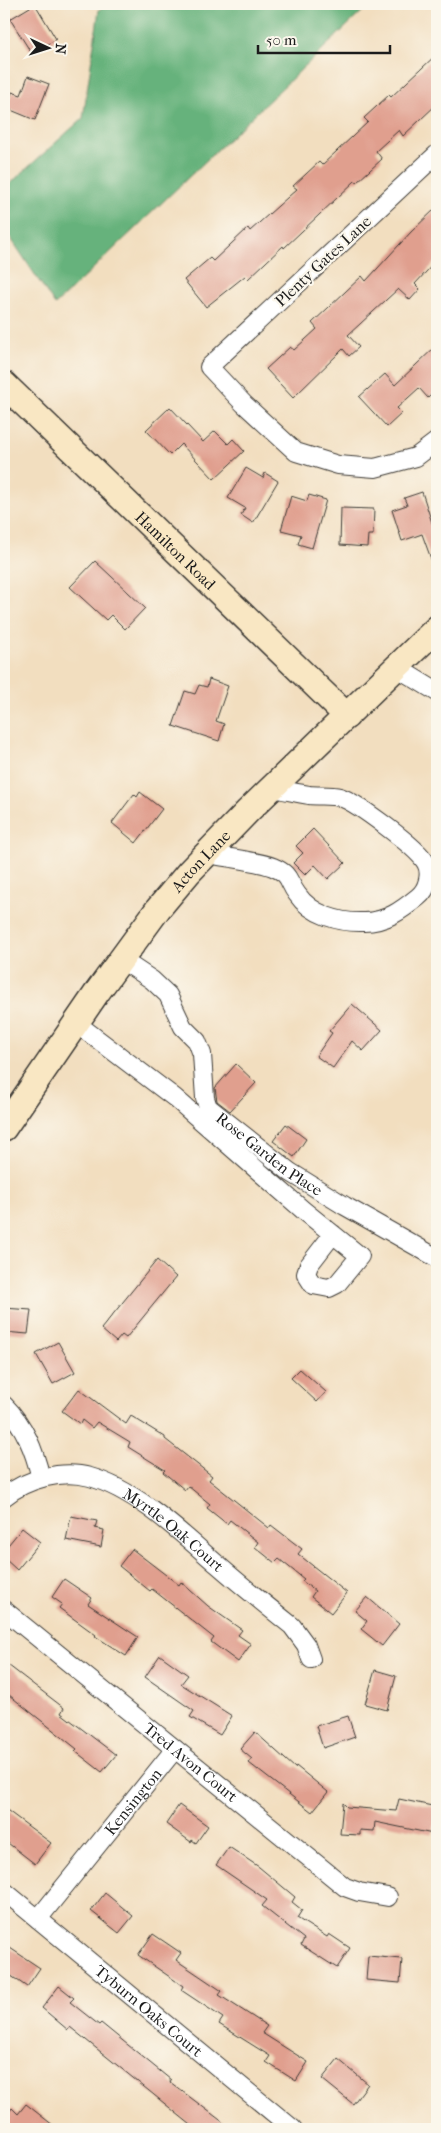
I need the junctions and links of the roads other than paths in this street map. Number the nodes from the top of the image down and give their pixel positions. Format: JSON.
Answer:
{"nodes":[{"id":1,"x":437,"y":154,"type":"edge"},
{"id":2,"x":4,"y":384,"type":"edge"},
{"id":3,"x":437,"y":441,"type":"edge"},
{"id":4,"x":437,"y":628,"type":"edge"},
{"id":5,"x":396,"y":667,"type":"junction"},
{"id":6,"x":437,"y":692,"type":"edge"},
{"id":7,"x":347,"y":716,"type":"junction"},
{"id":8,"x":272,"y":788,"type":"junction"},
{"id":9,"x":206,"y":854,"type":"junction"},
{"id":10,"x":432,"y":862,"type":"edge"},
{"id":11,"x":122,"y":960,"type":"junction"},
{"id":12,"x":76,"y":1023,"type":"junction"},
{"id":13,"x":4,"y":1128,"type":"edge"},
{"id":14,"x":333,"y":1234,"type":"dead end"},
{"id":15,"x":437,"y":1258,"type":"edge"},
{"id":16,"x":4,"y":1405,"type":"edge"},
{"id":17,"x":41,"y":1478,"type":"junction"},
{"id":18,"x":4,"y":1497,"type":"edge"},
{"id":19,"x":4,"y":1610,"type":"edge"},
{"id":20,"x":311,"y":1658,"type":"dead end"},
{"id":21,"x":175,"y":1749,"type":"junction"},
{"id":22,"x":4,"y":1892,"type":"edge"},
{"id":23,"x":388,"y":1897,"type":"dead end"},
{"id":24,"x":38,"y":1920,"type":"junction"},
{"id":25,"x":293,"y":2129,"type":"edge"}],
"edges":[{"from":1,"to":3,"type":"street","name":"Plenty Gates Lane"},
{"from":2,"to":7,"type":"street","name":"Hamilton Road"},
{"from":4,"to":5,"type":"street","name":"Acton Lane"},
{"from":5,"to":6,"type":"street"},
{"from":5,"to":7,"type":"street","name":"Acton Lane"},
{"from":7,"to":8,"type":"street","name":"Acton Lane"},
{"from":8,"to":9,"type":"street","name":"Acton Lane"},
{"from":8,"to":10,"type":"street"},
{"from":9,"to":10,"type":"street"},
{"from":9,"to":11,"type":"street","name":"Acton Lane"},
{"from":11,"to":12,"type":"street","name":"Acton Lane"},
{"from":11,"to":15,"type":"street","name":"Rose Garden Place"},
{"from":12,"to":13,"type":"street","name":"Acton Lane"},
{"from":12,"to":14,"type":"street"},
{"from":16,"to":17,"type":"street"},
{"from":17,"to":18,"type":"street","name":"Myrtle Oak Court"},
{"from":17,"to":20,"type":"street","name":"Myrtle Oak Court"},
{"from":19,"to":21,"type":"street","name":"Tred Avon Court"},
{"from":21,"to":23,"type":"street","name":"Tred Avon Court"},
{"from":21,"to":24,"type":"street","name":"Kensington"},
{"from":22,"to":24,"type":"street","name":"Tyburn Oaks Court"},
{"from":24,"to":25,"type":"street","name":"Tyburn Oaks Court"}]}
